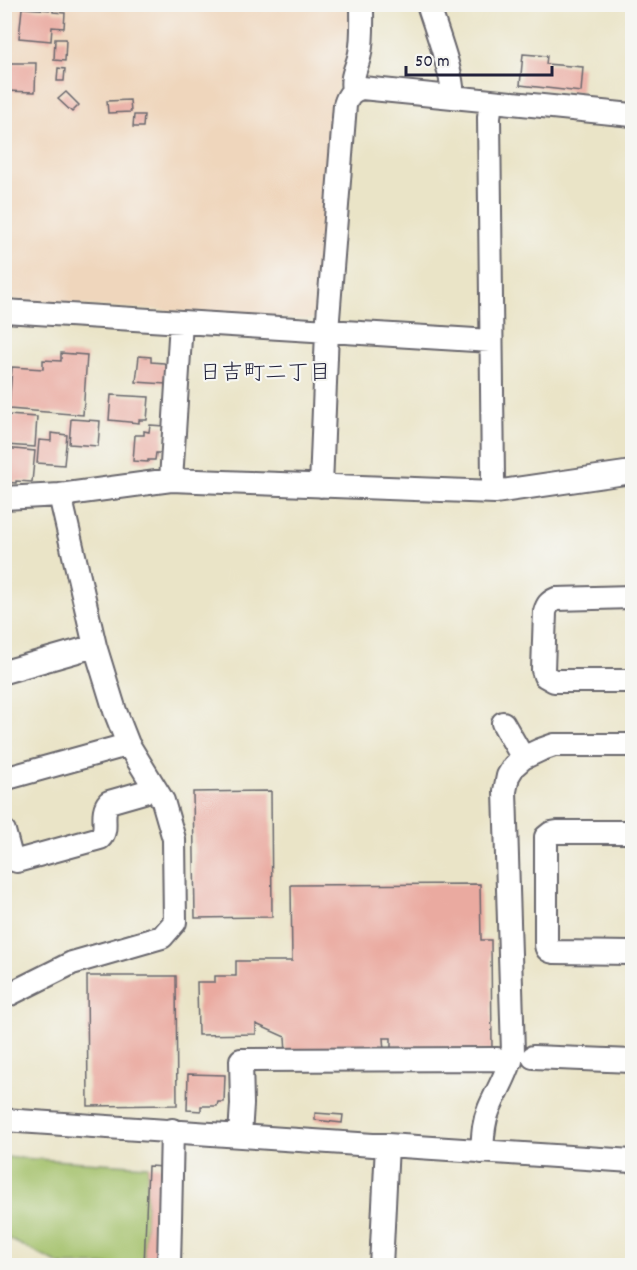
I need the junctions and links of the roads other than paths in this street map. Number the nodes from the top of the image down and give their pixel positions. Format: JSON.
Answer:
{"nodes":[{"id":1,"x":362,"y":4,"type":"edge"},
{"id":2,"x":428,"y":4,"type":"edge"},
{"id":3,"x":353,"y":90,"type":"junction"},
{"id":4,"x":452,"y":97,"type":"junction"},
{"id":5,"x":491,"y":102,"type":"junction"},
{"id":6,"x":633,"y":115,"type":"edge"},
{"id":7,"x":4,"y":311,"type":"edge"},
{"id":8,"x":180,"y":322,"type":"junction"},
{"id":9,"x":327,"y":331,"type":"junction"},
{"id":10,"x":491,"y":341,"type":"junction"},
{"id":11,"x":633,"y":472,"type":"edge"},
{"id":12,"x":171,"y":480,"type":"junction"},
{"id":13,"x":321,"y":486,"type":"junction"},
{"id":14,"x":495,"y":492,"type":"junction"},
{"id":15,"x":60,"y":495,"type":"junction"},
{"id":16,"x":4,"y":498,"type":"edge"},
{"id":17,"x":633,"y":597,"type":"edge"},
{"id":18,"x":95,"y":646,"type":"junction"},
{"id":19,"x":4,"y":672,"type":"edge"},
{"id":20,"x":633,"y":681,"type":"edge"},
{"id":21,"x":503,"y":723,"type":"dead end"},
{"id":22,"x":128,"y":744,"type":"junction"},
{"id":23,"x":633,"y":745,"type":"edge"},
{"id":24,"x":523,"y":758,"type":"junction"},
{"id":25,"x":4,"y":779,"type":"edge"},
{"id":26,"x":153,"y":786,"type":"junction"},
{"id":27,"x":4,"y":831,"type":"edge"},
{"id":28,"x":633,"y":832,"type":"edge"},
{"id":29,"x":633,"y":953,"type":"edge"},
{"id":30,"x":4,"y":997,"type":"edge"},
{"id":31,"x":522,"y":1059,"type":"junction"},
{"id":32,"x":633,"y":1061,"type":"edge"},
{"id":33,"x":4,"y":1120,"type":"edge"},
{"id":34,"x":172,"y":1131,"type":"junction"},
{"id":35,"x":240,"y":1135,"type":"junction"},
{"id":36,"x":387,"y":1145,"type":"junction"},
{"id":37,"x":482,"y":1152,"type":"junction"},
{"id":38,"x":633,"y":1161,"type":"edge"},
{"id":39,"x":169,"y":1266,"type":"edge"},
{"id":40,"x":381,"y":1266,"type":"edge"}],
"edges":[{"from":1,"to":3,"type":"street"},
{"from":2,"to":4,"type":"street"},
{"from":3,"to":4,"type":"street"},
{"from":3,"to":9,"type":"street"},
{"from":4,"to":5,"type":"street"},
{"from":5,"to":6,"type":"street"},
{"from":5,"to":10,"type":"street"},
{"from":7,"to":8,"type":"street"},
{"from":8,"to":9,"type":"street"},
{"from":8,"to":12,"type":"street"},
{"from":9,"to":10,"type":"street"},
{"from":9,"to":13,"type":"street"},
{"from":10,"to":14,"type":"street"},
{"from":11,"to":14,"type":"street"},
{"from":12,"to":13,"type":"street"},
{"from":12,"to":15,"type":"street"},
{"from":13,"to":14,"type":"street"},
{"from":15,"to":16,"type":"street"},
{"from":15,"to":18,"type":"street"},
{"from":17,"to":20,"type":"street"},
{"from":18,"to":19,"type":"street"},
{"from":18,"to":22,"type":"street"},
{"from":21,"to":24,"type":"street"},
{"from":22,"to":25,"type":"street"},
{"from":22,"to":26,"type":"street"},
{"from":23,"to":24,"type":"street"},
{"from":24,"to":31,"type":"street"},
{"from":26,"to":27,"type":"street"},
{"from":26,"to":30,"type":"street"},
{"from":28,"to":29,"type":"street"},
{"from":31,"to":32,"type":"street"},
{"from":31,"to":35,"type":"street"},
{"from":31,"to":37,"type":"street"},
{"from":33,"to":34,"type":"street"},
{"from":34,"to":35,"type":"street"},
{"from":34,"to":39,"type":"street"},
{"from":35,"to":36,"type":"street"},
{"from":36,"to":37,"type":"street"},
{"from":36,"to":40,"type":"street"},
{"from":37,"to":38,"type":"street"}]}
